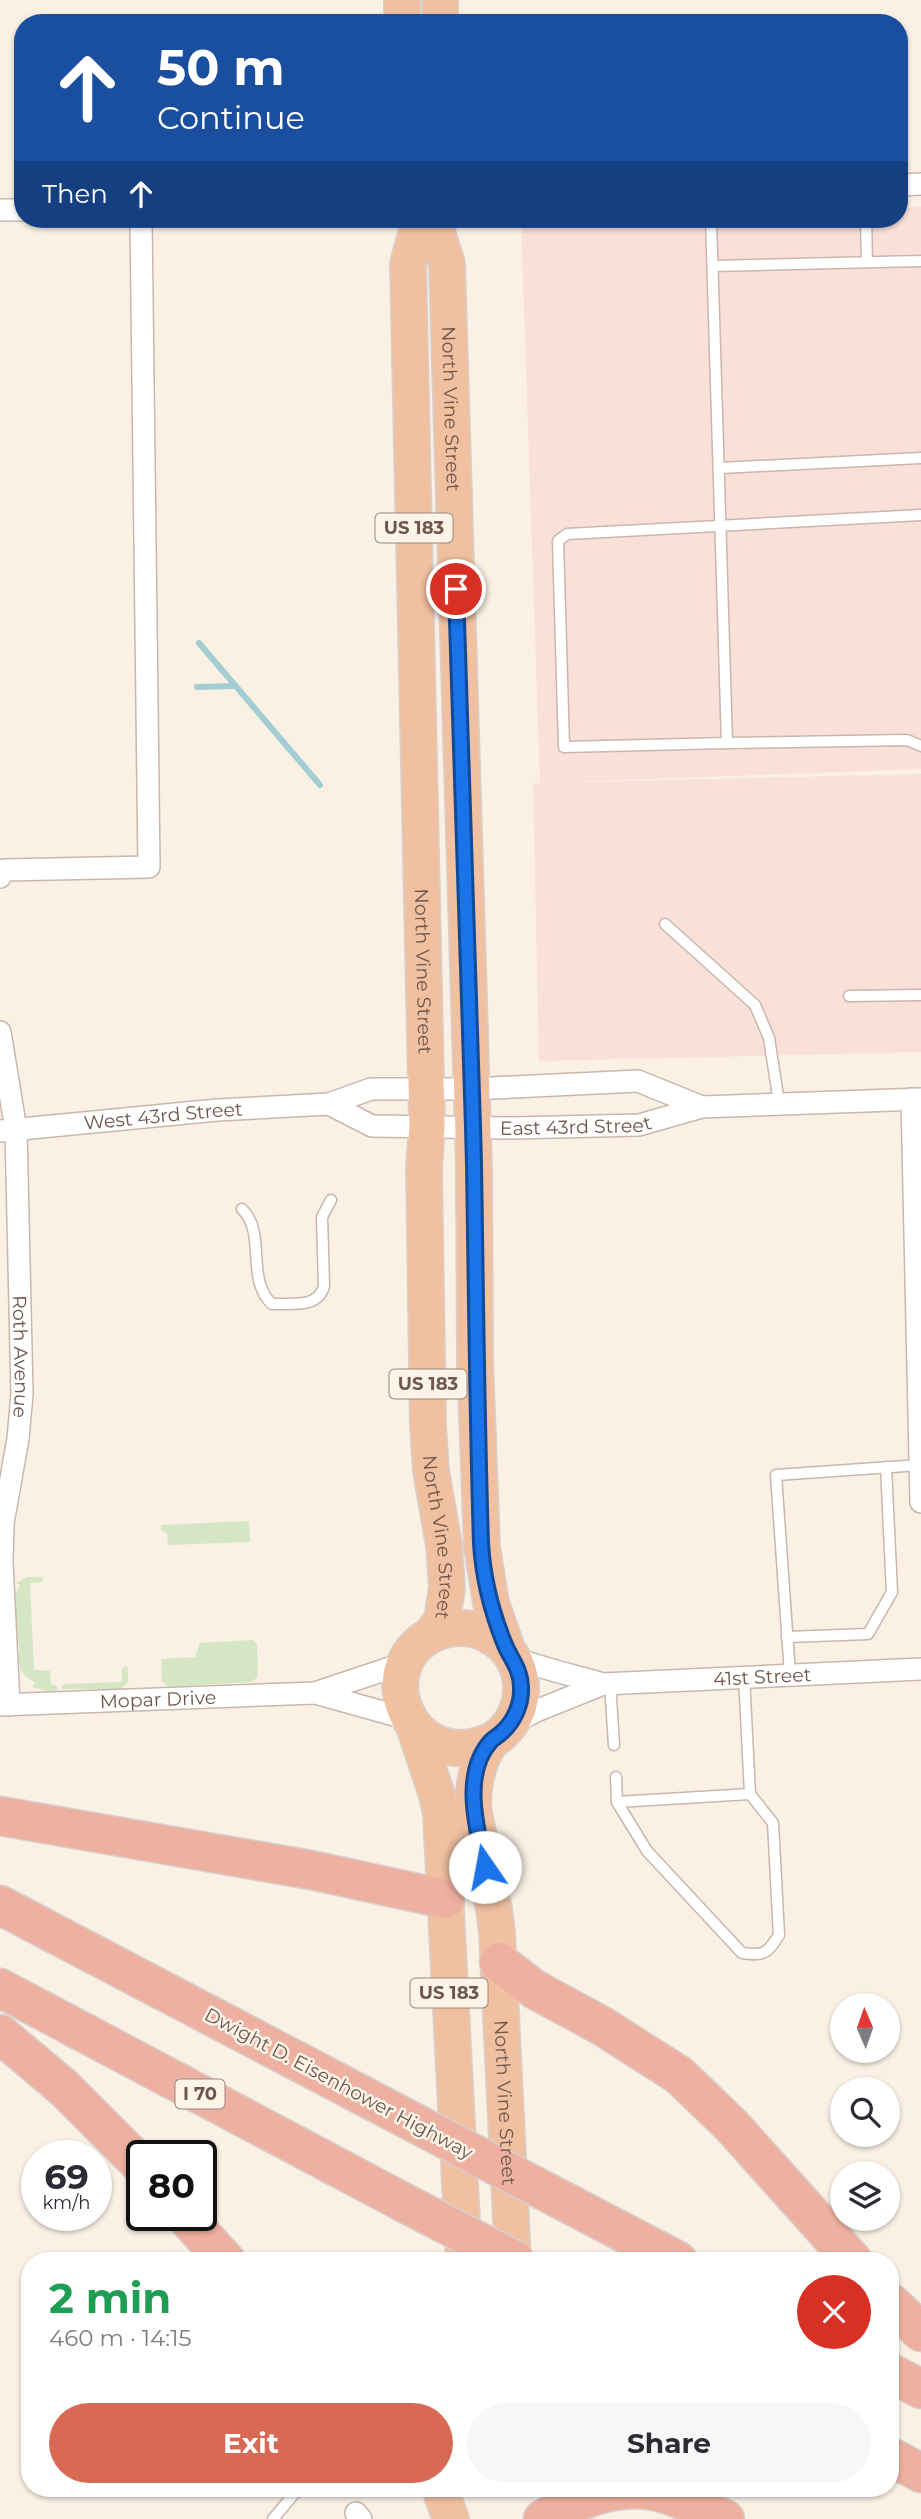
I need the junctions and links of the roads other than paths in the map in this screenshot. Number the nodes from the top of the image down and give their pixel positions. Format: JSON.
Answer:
{"nodes":[{"id":1,"x":141,"y":228,"type":"edge"},
{"id":2,"x":418,"y":228,"type":"edge"},
{"id":3,"x":436,"y":228,"type":"edge"},
{"id":4,"x":711,"y":228,"type":"edge"},
{"id":5,"x":866,"y":228,"type":"edge"},
{"id":6,"x":921,"y":261,"type":"edge"},
{"id":7,"x":867,"y":262,"type":"junction"},
{"id":8,"x":713,"y":266,"type":"junction"},
{"id":9,"x":921,"y":458,"type":"edge"},
{"id":10,"x":720,"y":468,"type":"junction"},
{"id":11,"x":921,"y":515,"type":"edge"},
{"id":12,"x":722,"y":524,"type":"junction"},
{"id":13,"x":727,"y":743,"type":"junction"},
{"id":14,"x":921,"y":746,"type":"edge"},
{"id":15,"x":0,"y":877,"type":"edge"},
{"id":16,"x":665,"y":924,"type":"dead end"},
{"id":17,"x":921,"y":995,"type":"edge"},
{"id":18,"x":849,"y":996,"type":"dead end"},
{"id":19,"x":0,"y":1032,"type":"edge"},
{"id":20,"x":425,"y":1089,"type":"junction"},
{"id":21,"x":471,"y":1090,"type":"junction"},
{"id":22,"x":916,"y":1099,"type":"edge"},
{"id":23,"x":779,"y":1103,"type":"junction"},
{"id":24,"x":329,"y":1104,"type":"junction"},
{"id":25,"x":702,"y":1107,"type":"junction"},
{"id":26,"x":426,"y":1127,"type":"junction"},
{"id":27,"x":472,"y":1128,"type":"junction"},
{"id":28,"x":8,"y":1130,"type":"edge"},
{"id":29,"x":331,"y":1200,"type":"dead end"},
{"id":30,"x":242,"y":1209,"type":"dead end"},
{"id":31,"x":920,"y":1429,"type":"edge"},
{"id":32,"x":920,"y":1465,"type":"edge"},
{"id":33,"x":886,"y":1467,"type":"junction"},
{"id":34,"x":921,"y":1502,"type":"edge"},
{"id":35,"x":431,"y":1635,"type":"junction"},
{"id":36,"x":787,"y":1637,"type":"junction"},
{"id":37,"x":510,"y":1653,"type":"junction"},
{"id":38,"x":405,"y":1664,"type":"junction"},
{"id":39,"x":921,"y":1669,"type":"edge"},
{"id":40,"x":790,"y":1674,"type":"junction"},
{"id":41,"x":744,"y":1676,"type":"junction"},
{"id":42,"x":606,"y":1683,"type":"junction"},
{"id":43,"x":315,"y":1693,"type":"junction"},
{"id":44,"x":5,"y":1705,"type":"edge"},
{"id":45,"x":412,"y":1724,"type":"junction"},
{"id":46,"x":499,"y":1734,"type":"junction"},
{"id":47,"x":614,"y":1745,"type":"dead end"},
{"id":48,"x":616,"y":1777,"type":"dead end"},
{"id":49,"x":750,"y":1794,"type":"junction"},
{"id":50,"x":617,"y":1802,"type":"junction"},
{"id":51,"x":0,"y":1816,"type":"edge"},
{"id":52,"x":445,"y":1899,"type":"junction"},
{"id":53,"x":0,"y":1905,"type":"edge"},
{"id":54,"x":499,"y":1962,"type":"junction"},
{"id":55,"x":0,"y":1988,"type":"edge"},
{"id":56,"x":0,"y":2034,"type":"edge"},
{"id":57,"x":126,"y":2150,"type":"edge"},
{"id":58,"x":199,"y":2231,"type":"edge"},
{"id":59,"x":218,"y":2252,"type":"edge"},
{"id":60,"x":464,"y":2252,"type":"edge"},
{"id":61,"x":497,"y":2252,"type":"edge"},
{"id":62,"x":514,"y":2252,"type":"edge"},
{"id":63,"x":661,"y":2252,"type":"edge"},
{"id":64,"x":845,"y":2252,"type":"edge"},
{"id":65,"x":899,"y":2311,"type":"edge"},
{"id":66,"x":921,"y":2332,"type":"edge"},
{"id":67,"x":899,"y":2378,"type":"edge"},
{"id":68,"x":921,"y":2389,"type":"edge"},
{"id":69,"x":899,"y":2461,"type":"edge"},
{"id":70,"x":921,"y":2473,"type":"edge"},
{"id":71,"x":291,"y":2497,"type":"edge"},
{"id":72,"x":443,"y":2497,"type":"edge"},
{"id":73,"x":550,"y":2497,"type":"edge"},
{"id":74,"x":591,"y":2497,"type":"edge"},
{"id":75,"x":673,"y":2497,"type":"edge"},
{"id":76,"x":273,"y":2519,"type":"edge"},
{"id":77,"x":451,"y":2519,"type":"edge"},
{"id":78,"x":541,"y":2519,"type":"edge"},
{"id":79,"x":725,"y":2519,"type":"edge"}],
"edges":[{"from":1,"to":15,"type":"street"},
{"from":2,"to":20,"type":"highway","name":"North Vine Street","number":"US 183"},
{"from":3,"to":21,"type":"highway","name":"North Vine Street","number":"US 183"},
{"from":4,"to":8,"type":"lane"},
{"from":5,"to":7,"type":"lane"},
{"from":6,"to":7,"type":"lane"},
{"from":7,"to":8,"type":"lane"},
{"from":8,"to":10,"type":"lane"},
{"from":9,"to":10,"type":"lane"},
{"from":10,"to":12,"type":"lane"},
{"from":11,"to":12,"type":"lane"},
{"from":12,"to":13,"type":"lane"},
{"from":12,"to":13,"type":"lane"},
{"from":13,"to":14,"type":"lane"},
{"from":16,"to":23,"type":"lane"},
{"from":17,"to":18,"type":"lane"},
{"from":19,"to":28,"type":"street","name":"Roth Avenue"},
{"from":20,"to":21,"type":"street","name":"East 43rd Street"},
{"from":20,"to":24,"type":"street","name":"East 43rd Street"},
{"from":20,"to":26,"type":"highway","name":"North Vine Street","number":"US 183"},
{"from":21,"to":25,"type":"street","name":"East 43rd Street"},
{"from":21,"to":27,"type":"highway","name":"North Vine Street","number":"US 183"},
{"from":22,"to":23,"type":"street","name":"East 43rd Street"},
{"from":22,"to":31,"type":"street"},
{"from":23,"to":25,"type":"street","name":"East 43rd Street"},
{"from":24,"to":26,"type":"street","name":"East 43rd Street"},
{"from":24,"to":28,"type":"street","name":"West 43rd Street"},
{"from":25,"to":27,"type":"street","name":"East 43rd Street"},
{"from":26,"to":27,"type":"street","name":"East 43rd Street"},
{"from":26,"to":35,"type":"highway","name":"North Vine Street","number":"US 183"},
{"from":27,"to":37,"type":"highway","name":"North Vine Street","number":"US 183"},
{"from":28,"to":44,"type":"street","name":"Roth Avenue"},
{"from":29,"to":30,"type":"lane"},
{"from":31,"to":32,"type":"street"},
{"from":32,"to":33,"type":"lane"},
{"from":32,"to":34,"type":"street"},
{"from":33,"to":36,"type":"lane"},
{"from":33,"to":36,"type":"lane"},
{"from":35,"to":37,"type":"highway"},
{"from":35,"to":38,"type":"highway"},
{"from":36,"to":40,"type":"lane"},
{"from":37,"to":42,"type":"street","name":"41st Street"},
{"from":37,"to":46,"type":"highway"},
{"from":38,"to":43,"type":"street","name":"Mopar Drive"},
{"from":38,"to":45,"type":"highway"},
{"from":39,"to":40,"type":"street","name":"41st Street"},
{"from":40,"to":41,"type":"street","name":"41st Street"},
{"from":41,"to":42,"type":"street","name":"41st Street"},
{"from":41,"to":49,"type":"lane"},
{"from":42,"to":46,"type":"street","name":"41st Street"},
{"from":42,"to":47,"type":"lane"},
{"from":43,"to":44,"type":"street","name":"Mopar Drive"},
{"from":43,"to":45,"type":"street","name":"Mopar Drive"},
{"from":45,"to":46,"type":"highway"},
{"from":45,"to":52,"type":"highway","number":"US 183"},
{"from":46,"to":54,"type":"highway","name":"North Vine Street","number":"US 183"},
{"from":48,"to":50,"type":"lane"},
{"from":49,"to":50,"type":"lane"},
{"from":49,"to":50,"type":"lane"},
{"from":51,"to":52,"type":"highway"},
{"from":52,"to":60,"type":"highway","number":"US 183"},
{"from":53,"to":63,"type":"highway","name":"Dwight D. Eisenhower Highway","bridge":true},
{"from":54,"to":62,"type":"highway","name":"North Vine Street","number":"US 183"},
{"from":54,"to":64,"type":"highway"},
{"from":55,"to":61,"type":"highway","number":"I 70","bridge":true},
{"from":56,"to":57,"type":"highway"},
{"from":58,"to":59,"type":"highway"},
{"from":65,"to":66,"type":"highway"},
{"from":67,"to":68,"type":"highway"},
{"from":69,"to":70,"type":"highway"},
{"from":71,"to":76,"type":"lane"},
{"from":72,"to":77,"type":"highway"},
{"from":73,"to":78,"type":"highway"},
{"from":74,"to":78,"type":"highway"},
{"from":75,"to":79,"type":"highway"}]}
